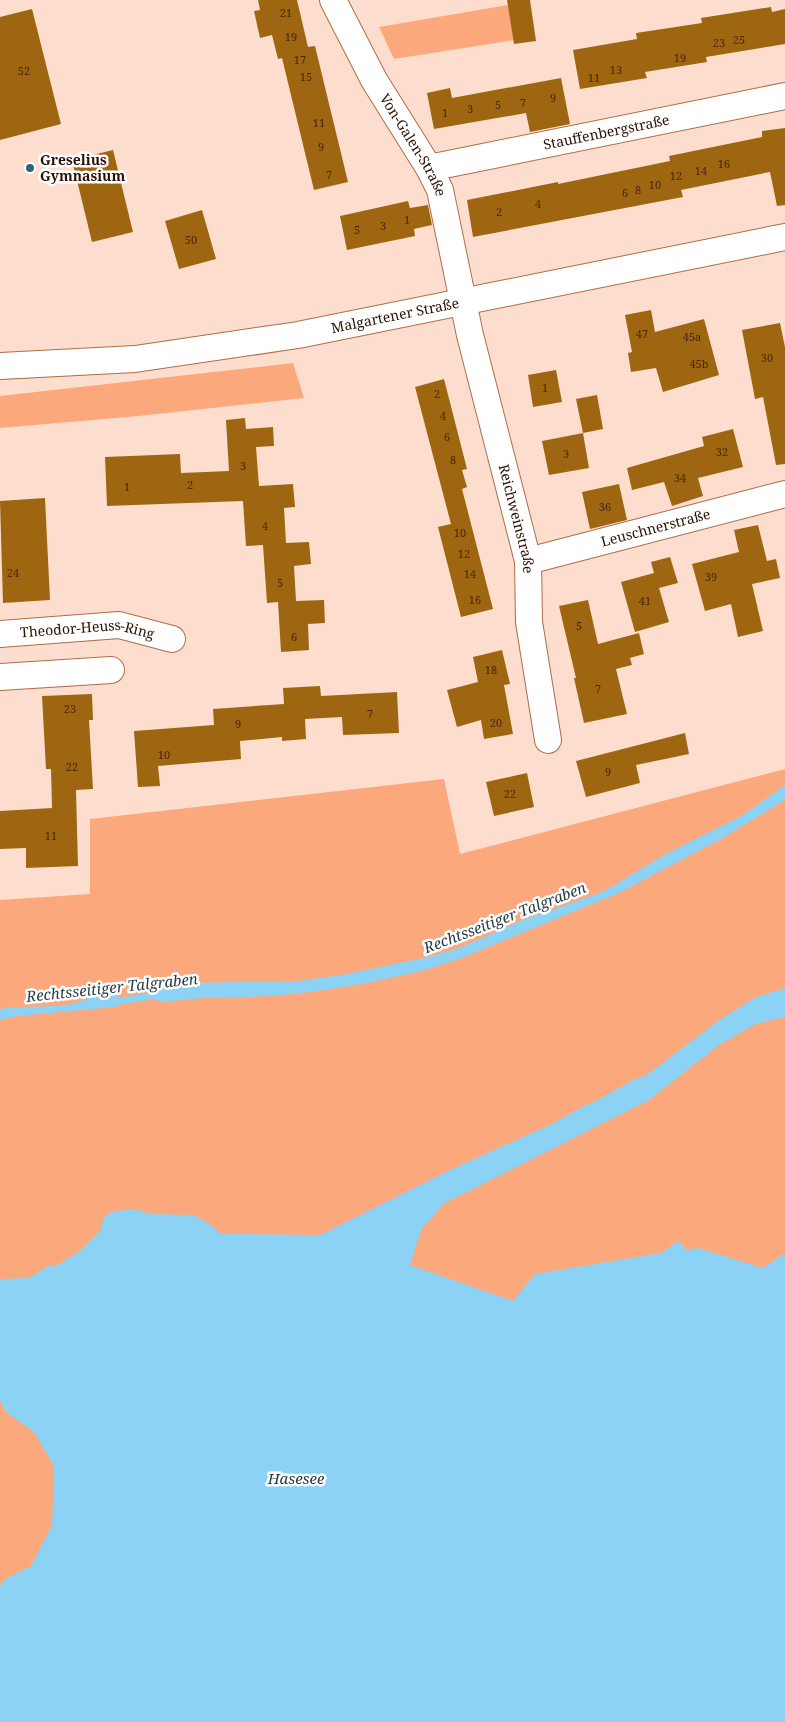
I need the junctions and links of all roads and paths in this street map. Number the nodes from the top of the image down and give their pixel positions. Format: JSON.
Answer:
{"nodes":[{"id":1,"x":333,"y":0,"type":"edge"},
{"id":2,"x":785,"y":96,"type":"edge"},
{"id":3,"x":429,"y":168,"type":"junction"},
{"id":4,"x":785,"y":237,"type":"edge"},
{"id":5,"x":463,"y":302,"type":"junction"},
{"id":6,"x":0,"y":366,"type":"edge"},
{"id":7,"x":785,"y":494,"type":"edge"},
{"id":8,"x":528,"y":560,"type":"junction"},
{"id":9,"x":0,"y":634,"type":"edge"},
{"id":10,"x":172,"y":640,"type":"dead end"},
{"id":11,"x":111,"y":670,"type":"dead end"},
{"id":12,"x":0,"y":676,"type":"edge"},
{"id":13,"x":548,"y":740,"type":"dead end"}],
"edges":[{"from":1,"to":3,"type":"street","name":"Von-Galen-Straße"},
{"from":2,"to":3,"type":"street","name":"Stauffenbergstraße"},
{"from":3,"to":5,"type":"street","name":"Von-Galen-Straße"},
{"from":4,"to":5,"type":"street","name":"Malgartener Straße"},
{"from":5,"to":6,"type":"street","name":"Malgartener Straße"},
{"from":5,"to":8,"type":"street","name":"Reichweinstraße"},
{"from":7,"to":8,"type":"street","name":"Leuschnerstraße"},
{"from":8,"to":13,"type":"street","name":"Reichweinstraße"},
{"from":9,"to":10,"type":"street","name":"Theodor-Heuss-Ring"},
{"from":11,"to":12,"type":"street"}]}
